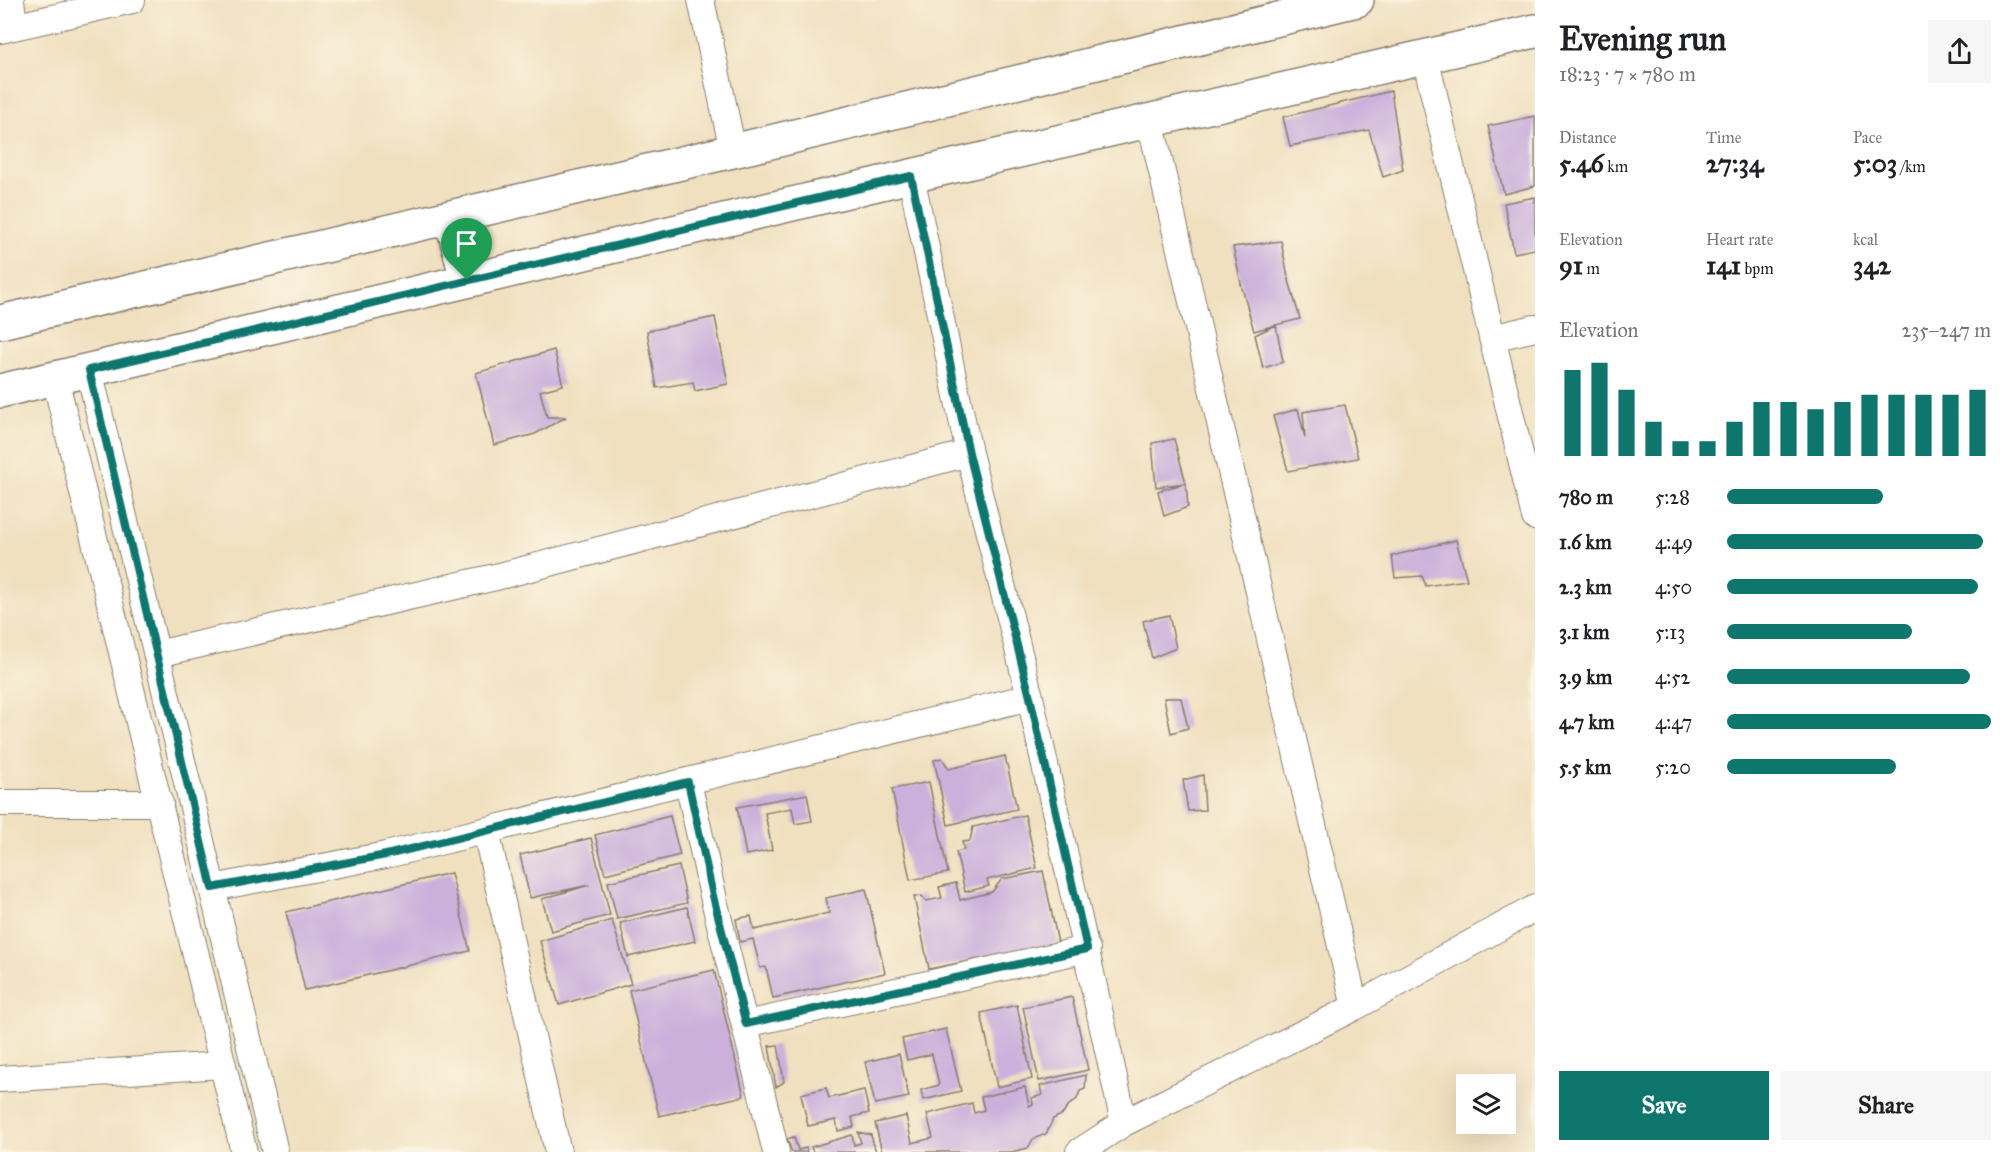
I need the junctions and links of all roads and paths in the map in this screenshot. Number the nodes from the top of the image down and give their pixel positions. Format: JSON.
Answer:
{"nodes":[{"id":1,"x":11,"y":0,"type":"edge"},
{"id":2,"x":132,"y":0,"type":"edge"},
{"id":3,"x":701,"y":0,"type":"edge"},
{"id":4,"x":1357,"y":0,"type":"edge"},
{"id":5,"x":1308,"y":6,"type":"edge"},
{"id":6,"x":7,"y":28,"type":"edge"},
{"id":7,"x":1535,"y":32,"type":"edge"},
{"id":8,"x":1425,"y":57,"type":"junction"},
{"id":9,"x":1150,"y":120,"type":"junction"},
{"id":10,"x":733,"y":152,"type":"junction"},
{"id":11,"x":911,"y":176,"type":"junction"},
{"id":12,"x":451,"y":217,"type":"junction"},
{"id":13,"x":467,"y":280,"type":"junction"},
{"id":14,"x":0,"y":322,"type":"edge"},
{"id":15,"x":1535,"y":328,"type":"edge"},
{"id":16,"x":1492,"y":338,"type":"junction"},
{"id":17,"x":89,"y":370,"type":"junction"},
{"id":18,"x":55,"y":378,"type":"junction"},
{"id":19,"x":0,"y":391,"type":"edge"},
{"id":20,"x":969,"y":453,"type":"junction"},
{"id":21,"x":1535,"y":517,"type":"edge"},
{"id":22,"x":157,"y":654,"type":"junction"},
{"id":23,"x":1030,"y":697,"type":"junction"},
{"id":24,"x":688,"y":782,"type":"junction"},
{"id":25,"x":160,"y":802,"type":"junction"},
{"id":26,"x":0,"y":803,"type":"edge"},
{"id":27,"x":486,"y":831,"type":"junction"},
{"id":28,"x":212,"y":888,"type":"junction"},
{"id":29,"x":1535,"y":908,"type":"edge"},
{"id":30,"x":1087,"y":949,"type":"junction"},
{"id":31,"x":1355,"y":1007,"type":"junction"},
{"id":32,"x":746,"y":1024,"type":"junction"},
{"id":33,"x":223,"y":1065,"type":"junction"},
{"id":34,"x":0,"y":1079,"type":"edge"},
{"id":35,"x":1124,"y":1124,"type":"junction"},
{"id":36,"x":244,"y":1152,"type":"edge"},
{"id":37,"x":275,"y":1152,"type":"edge"},
{"id":38,"x":558,"y":1152,"type":"edge"},
{"id":39,"x":776,"y":1152,"type":"edge"},
{"id":40,"x":1079,"y":1152,"type":"edge"}],
"edges":[{"from":1,"to":6,"type":"street"},
{"from":2,"to":6,"type":"street"},
{"from":3,"to":10,"type":"street"},
{"from":4,"to":5,"type":"main road"},
{"from":5,"to":10,"type":"main road"},
{"from":7,"to":8,"type":"main road"},
{"from":8,"to":9,"type":"main road"},
{"from":8,"to":16,"type":"street"},
{"from":9,"to":11,"type":"main road"},
{"from":9,"to":31,"type":"street"},
{"from":10,"to":12,"type":"main road"},
{"from":11,"to":13,"type":"main road"},
{"from":11,"to":20,"type":"street"},
{"from":12,"to":13,"type":"main road"},
{"from":12,"to":14,"type":"main road"},
{"from":13,"to":17,"type":"main road"},
{"from":15,"to":16,"type":"street"},
{"from":16,"to":21,"type":"street"},
{"from":17,"to":18,"type":"main road"},
{"from":17,"to":22,"type":"street"},
{"from":18,"to":19,"type":"main road"},
{"from":18,"to":25,"type":"street"},
{"from":20,"to":22,"type":"street"},
{"from":20,"to":23,"type":"street"},
{"from":22,"to":28,"type":"street"},
{"from":23,"to":24,"type":"street"},
{"from":23,"to":30,"type":"street"},
{"from":24,"to":27,"type":"street"},
{"from":24,"to":32,"type":"street"},
{"from":25,"to":26,"type":"street"},
{"from":25,"to":33,"type":"street"},
{"from":27,"to":28,"type":"street"},
{"from":27,"to":38,"type":"street"},
{"from":28,"to":37,"type":"street"},
{"from":29,"to":31,"type":"street"},
{"from":30,"to":32,"type":"street"},
{"from":30,"to":35,"type":"street"},
{"from":31,"to":35,"type":"street"},
{"from":32,"to":39,"type":"street"},
{"from":33,"to":34,"type":"street"},
{"from":33,"to":36,"type":"street"},
{"from":35,"to":40,"type":"street"}]}
